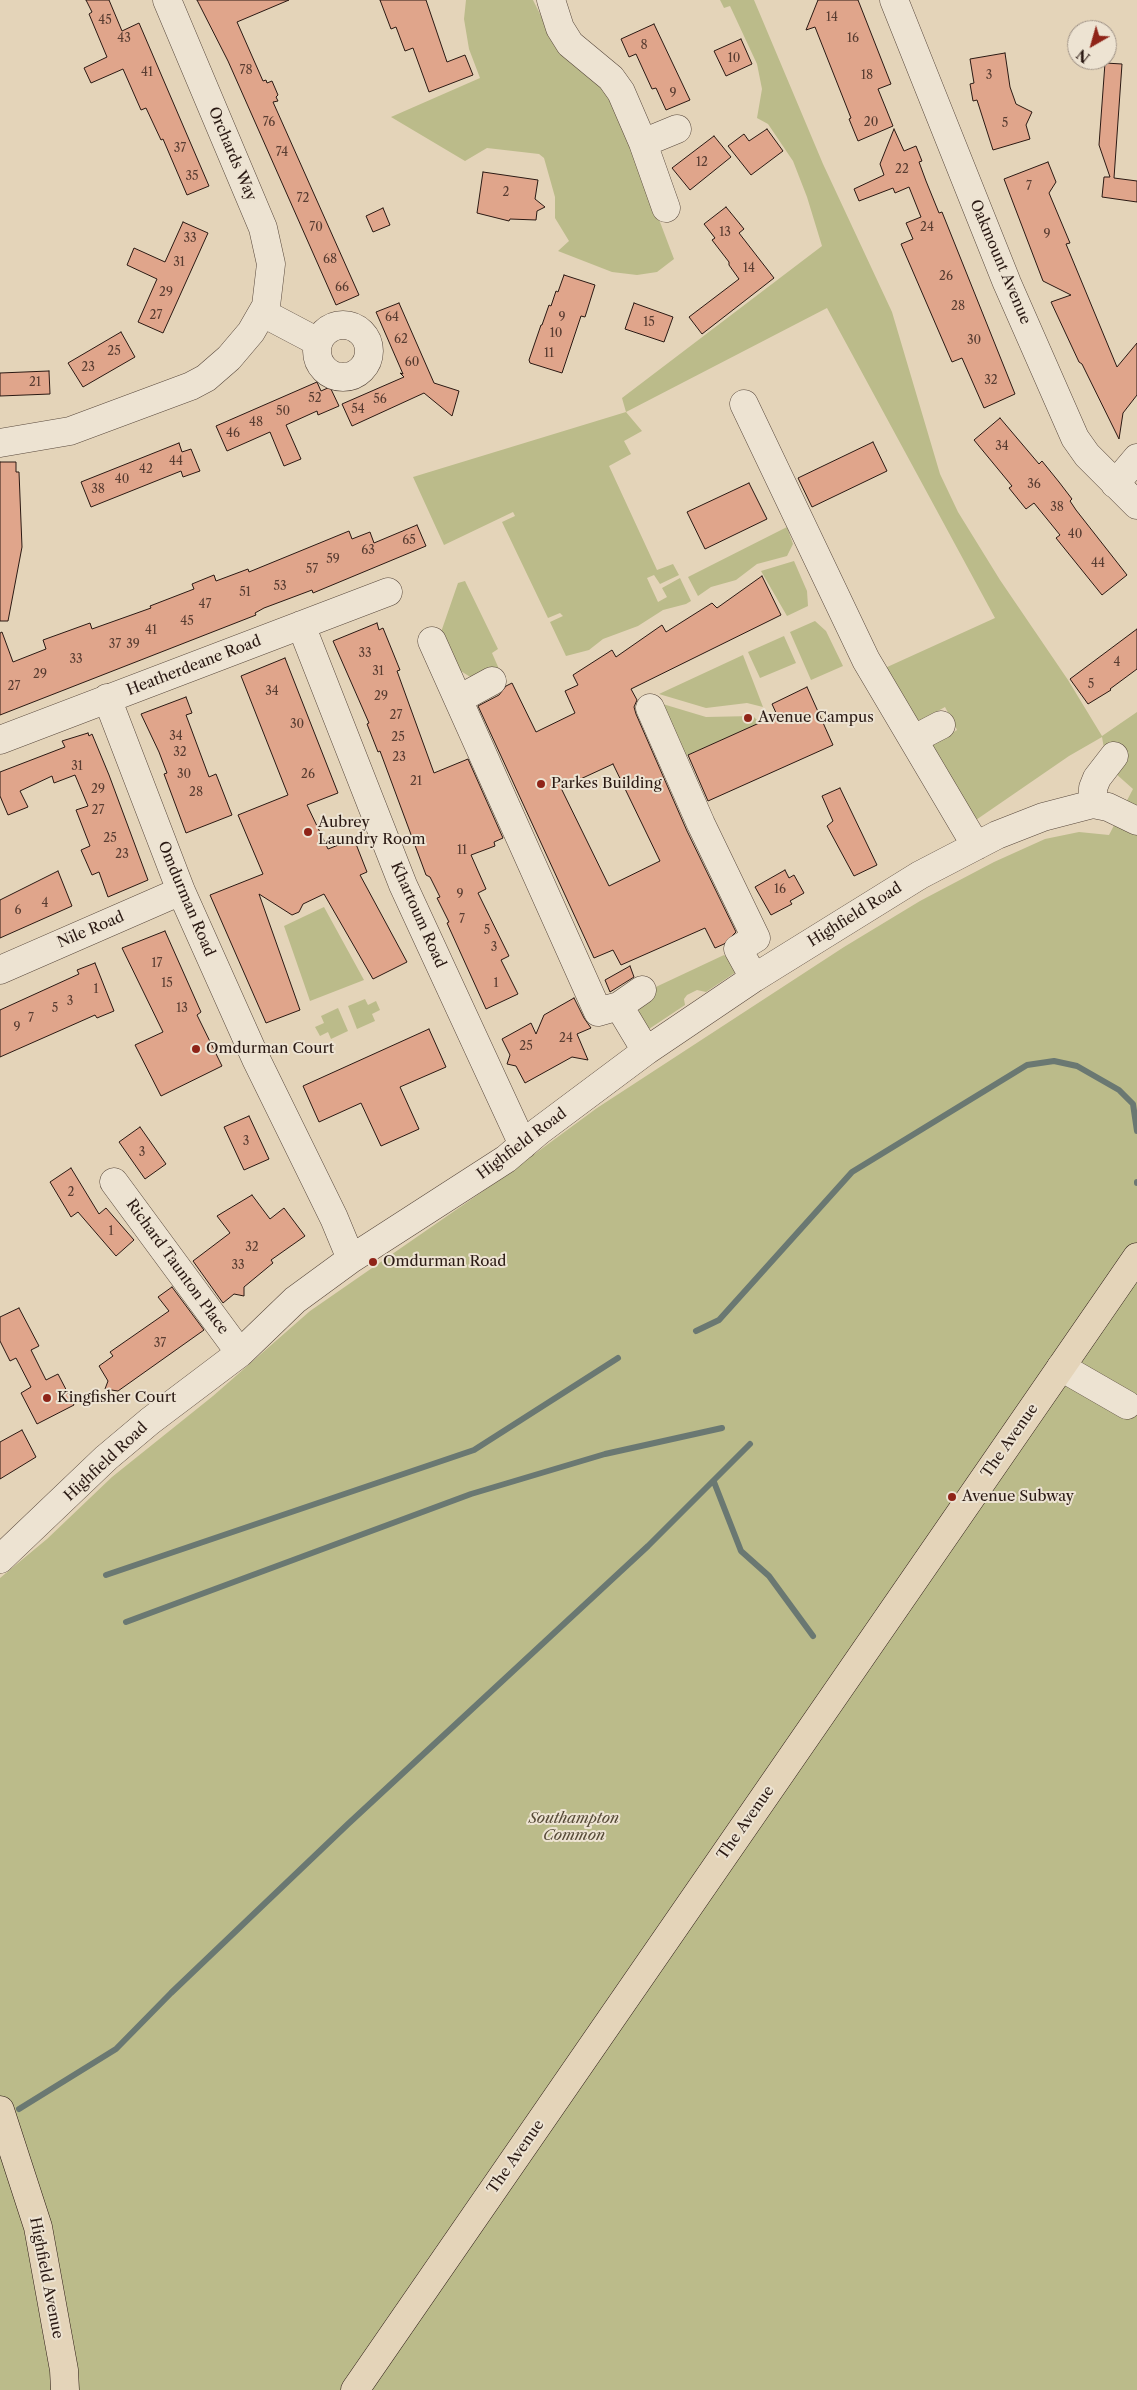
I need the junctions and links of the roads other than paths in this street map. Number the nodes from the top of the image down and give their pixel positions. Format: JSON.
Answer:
{"nodes":[{"id":1,"x":167,"y":0,"type":"edge"},
{"id":2,"x":551,"y":0,"type":"edge"},
{"id":3,"x":894,"y":0,"type":"edge"},
{"id":4,"x":677,"y":129,"type":"dead end"},
{"id":5,"x":643,"y":143,"type":"junction"},
{"id":6,"x":666,"y":208,"type":"dead end"},
{"id":7,"x":263,"y":313,"type":"junction"},
{"id":8,"x":318,"y":342,"type":"dead end"},
{"id":9,"x":744,"y":404,"type":"dead end"},
{"id":10,"x":0,"y":443,"type":"edge"},
{"id":11,"x":1137,"y":458,"type":"edge"},
{"id":12,"x":1115,"y":484,"type":"junction"},
{"id":13,"x":1137,"y":505,"type":"edge"},
{"id":14,"x":388,"y":592,"type":"dead end"},
{"id":15,"x":301,"y":625,"type":"junction"},
{"id":16,"x":432,"y":641,"type":"dead end"},
{"id":17,"x":492,"y":681,"type":"dead end"},
{"id":18,"x":107,"y":698,"type":"junction"},
{"id":19,"x":459,"y":699,"type":"junction"},
{"id":20,"x":650,"y":708,"type":"dead end"},
{"id":21,"x":941,"y":725,"type":"dead end"},
{"id":22,"x":914,"y":739,"type":"junction"},
{"id":23,"x":0,"y":740,"type":"edge"},
{"id":24,"x":1114,"y":756,"type":"dead end"},
{"id":25,"x":1093,"y":804,"type":"junction"},
{"id":26,"x":1137,"y":821,"type":"edge"},
{"id":27,"x":976,"y":846,"type":"junction"},
{"id":28,"x":181,"y":891,"type":"junction"},
{"id":29,"x":0,"y":970,"type":"edge"},
{"id":30,"x":754,"y":978,"type":"junction"},
{"id":31,"x":642,"y":990,"type":"dead end"},
{"id":32,"x":619,"y":1006,"type":"junction"},
{"id":33,"x":646,"y":1051,"type":"junction"},
{"id":34,"x":523,"y":1145,"type":"junction"},
{"id":35,"x":114,"y":1182,"type":"dead end"},
{"id":36,"x":1137,"y":1257,"type":"edge"},
{"id":37,"x":351,"y":1258,"type":"junction"},
{"id":38,"x":240,"y":1353,"type":"junction"},
{"id":39,"x":1061,"y":1367,"type":"junction"},
{"id":40,"x":1127,"y":1405,"type":"dead end"},
{"id":41,"x":0,"y":1559,"type":"edge"},
{"id":42,"x":0,"y":2110,"type":"edge"},
{"id":43,"x":65,"y":2390,"type":"edge"},
{"id":44,"x":355,"y":2390,"type":"edge"}],
"edges":[{"from":1,"to":7,"type":"street","name":"Orchards Way"},
{"from":2,"to":5,"type":"street"},
{"from":3,"to":12,"type":"street","name":"Oakmount Avenue"},
{"from":4,"to":5,"type":"street"},
{"from":5,"to":6,"type":"street"},
{"from":7,"to":8,"type":"street"},
{"from":7,"to":10,"type":"street","name":"Orchards Way"},
{"from":9,"to":22,"type":"street"},
{"from":11,"to":12,"type":"street"},
{"from":12,"to":13,"type":"street","name":"Oakmount Avenue"},
{"from":14,"to":15,"type":"street","name":"Heatherdeane Road"},
{"from":15,"to":18,"type":"street","name":"Heatherdeane Road"},
{"from":15,"to":34,"type":"street","name":"Khartoum Road"},
{"from":16,"to":19,"type":"street"},
{"from":17,"to":19,"type":"street"},
{"from":18,"to":23,"type":"street","name":"Heatherdeane Road"},
{"from":18,"to":28,"type":"street","name":"Omdurman Road"},
{"from":19,"to":32,"type":"street"},
{"from":20,"to":30,"type":"street"},
{"from":21,"to":22,"type":"street"},
{"from":22,"to":27,"type":"street"},
{"from":24,"to":25,"type":"street"},
{"from":25,"to":26,"type":"street"},
{"from":25,"to":27,"type":"street","name":"Highfield Road"},
{"from":27,"to":30,"type":"street","name":"Highfield Road"},
{"from":28,"to":29,"type":"street","name":"Nile Road"},
{"from":28,"to":37,"type":"street","name":"Omdurman Road"},
{"from":30,"to":33,"type":"street","name":"Highfield Road"},
{"from":31,"to":32,"type":"street"},
{"from":32,"to":33,"type":"street"},
{"from":33,"to":34,"type":"street","name":"Highfield Road"},
{"from":34,"to":37,"type":"street","name":"Highfield Road"},
{"from":35,"to":38,"type":"street","name":"Richard Taunton Place"},
{"from":36,"to":39,"type":"main road","name":"The Avenue"},
{"from":37,"to":38,"type":"street","name":"Highfield Road"},
{"from":38,"to":41,"type":"street","name":"Highfield Road"},
{"from":39,"to":40,"type":"street"},
{"from":39,"to":44,"type":"main road","name":"The Avenue"},
{"from":42,"to":43,"type":"main road","name":"Highfield Avenue"}]}
